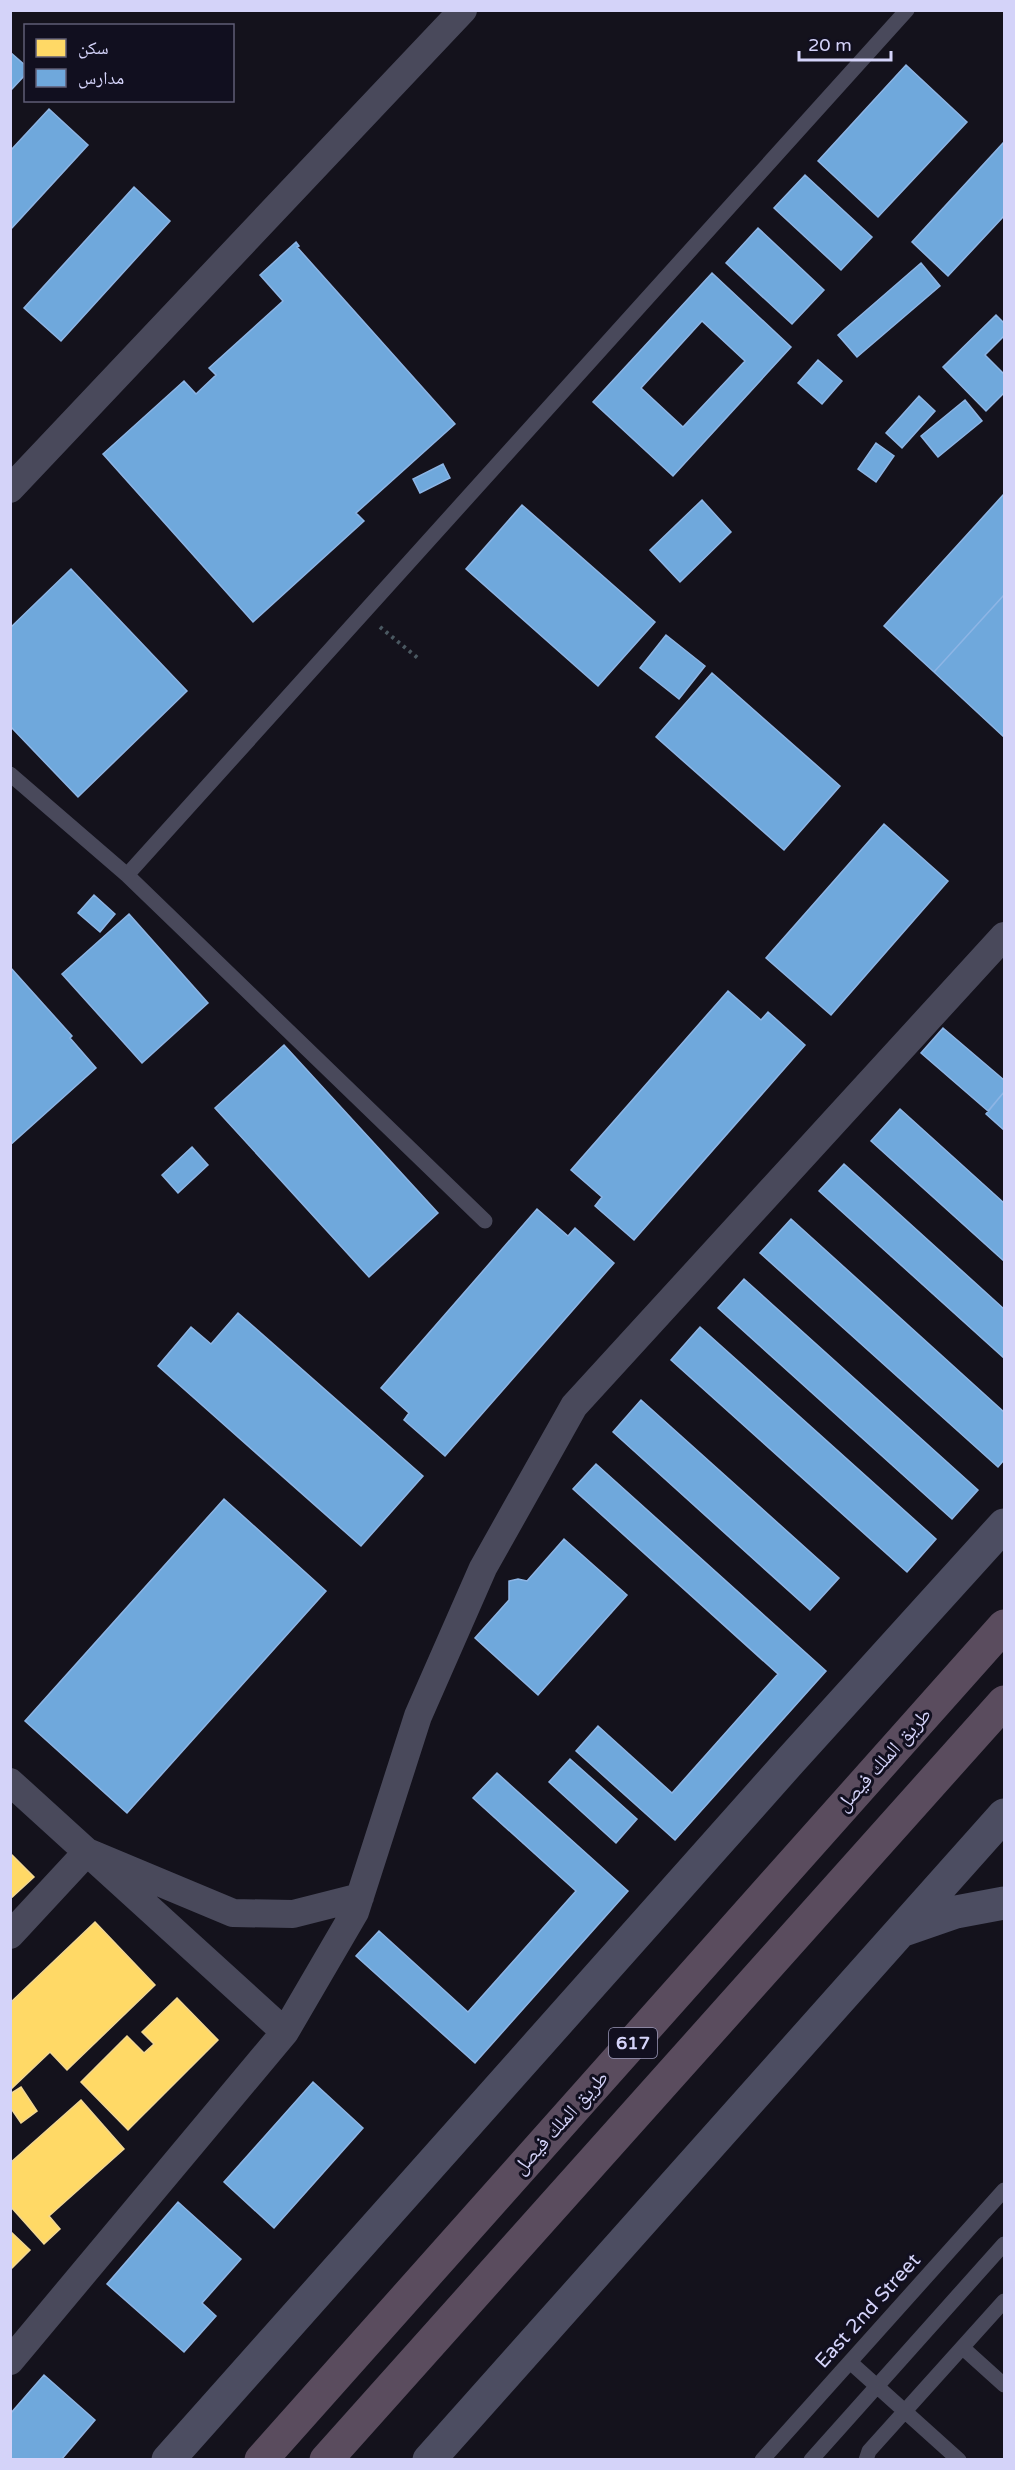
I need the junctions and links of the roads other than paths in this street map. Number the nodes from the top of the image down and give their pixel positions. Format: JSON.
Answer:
{"nodes":[{"id":1,"x":463,"y":10,"type":"edge"},
{"id":2,"x":907,"y":10,"type":"edge"},
{"id":3,"x":10,"y":489,"type":"edge"},
{"id":4,"x":10,"y":774,"type":"edge"},
{"id":5,"x":127,"y":875,"type":"junction"},
{"id":6,"x":1005,"y":936,"type":"edge"},
{"id":7,"x":485,"y":1221,"type":"dead end"},
{"id":8,"x":1005,"y":1525,"type":"edge"},
{"id":9,"x":1005,"y":1626,"type":"edge"},
{"id":10,"x":1005,"y":1702,"type":"edge"},
{"id":11,"x":10,"y":1782,"type":"edge"},
{"id":12,"x":1005,"y":1815,"type":"edge"},
{"id":13,"x":87,"y":1852,"type":"junction"},
{"id":14,"x":360,"y":1897,"type":"junction"},
{"id":15,"x":1005,"y":1903,"type":"edge"},
{"id":16,"x":900,"y":1932,"type":"junction"},
{"id":17,"x":10,"y":1935,"type":"edge"},
{"id":18,"x":285,"y":2032,"type":"junction"},
{"id":19,"x":1005,"y":2190,"type":"edge"},
{"id":20,"x":1005,"y":2244,"type":"edge"},
{"id":21,"x":1005,"y":2301,"type":"edge"},
{"id":22,"x":963,"y":2348,"type":"junction"},
{"id":23,"x":10,"y":2361,"type":"edge"},
{"id":24,"x":850,"y":2362,"type":"junction"},
{"id":25,"x":1005,"y":2385,"type":"edge"},
{"id":26,"x":876,"y":2386,"type":"junction"},
{"id":27,"x":905,"y":2411,"type":"junction"},
{"id":28,"x":168,"y":2460,"type":"edge"},
{"id":29,"x":261,"y":2460,"type":"edge"},
{"id":30,"x":326,"y":2460,"type":"edge"},
{"id":31,"x":429,"y":2460,"type":"edge"},
{"id":32,"x":762,"y":2460,"type":"edge"},
{"id":33,"x":811,"y":2460,"type":"edge"},
{"id":34,"x":866,"y":2460,"type":"edge"},
{"id":35,"x":959,"y":2460,"type":"edge"}],
"edges":[{"from":1,"to":3,"type":"street"},
{"from":2,"to":5,"type":"lane"},
{"from":4,"to":5,"type":"lane"},
{"from":5,"to":7,"type":"lane"},
{"from":6,"to":14,"type":"street"},
{"from":8,"to":28,"type":"main road"},
{"from":9,"to":29,"type":"highway","name":"طريق الملك فيصل","number":"617"},
{"from":10,"to":30,"type":"highway","number":"617"},
{"from":11,"to":13,"type":"street"},
{"from":12,"to":16,"type":"main road"},
{"from":13,"to":14,"type":"street"},
{"from":13,"to":17,"type":"street"},
{"from":13,"to":18,"type":"street"},
{"from":14,"to":18,"type":"street"},
{"from":15,"to":16,"type":"main road"},
{"from":16,"to":31,"type":"main road"},
{"from":18,"to":23,"type":"street"},
{"from":19,"to":24,"type":"lane","name":"East 2nd Street"},
{"from":20,"to":26,"type":"lane"},
{"from":21,"to":22,"type":"lane"},
{"from":22,"to":25,"type":"lane"},
{"from":22,"to":27,"type":"lane"},
{"from":24,"to":26,"type":"lane"},
{"from":24,"to":32,"type":"lane","name":"East 2nd Street"},
{"from":26,"to":27,"type":"lane"},
{"from":26,"to":33,"type":"lane"},
{"from":27,"to":34,"type":"lane"},
{"from":27,"to":35,"type":"lane"}]}
